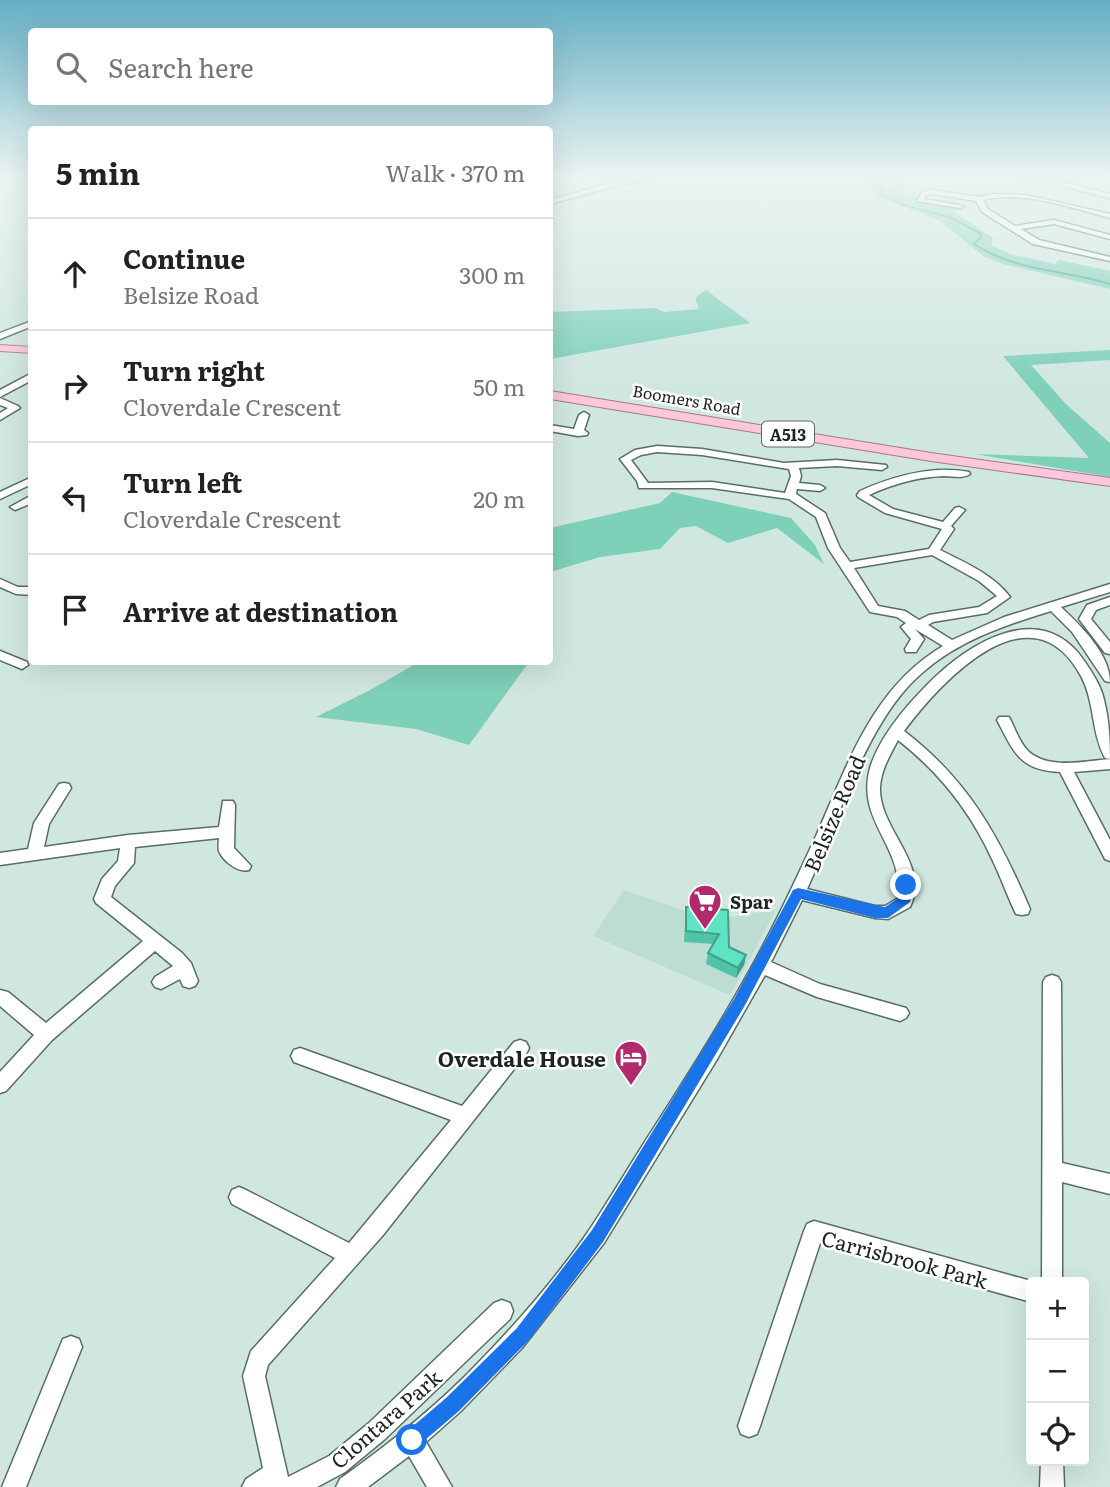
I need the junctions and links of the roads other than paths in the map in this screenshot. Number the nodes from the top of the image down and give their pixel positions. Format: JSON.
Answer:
{"nodes":[{"id":1,"x":1055,"y":246,"type":"edge"},
{"id":2,"x":1110,"y":259,"type":"edge"},
{"id":3,"x":28,"y":324,"type":"edge"},
{"id":4,"x":0,"y":327,"type":"edge"},
{"id":5,"x":13,"y":330,"type":"junction"},
{"id":6,"x":0,"y":336,"type":"edge"},
{"id":7,"x":0,"y":348,"type":"edge"},
{"id":8,"x":28,"y":350,"type":"edge"},
{"id":9,"x":28,"y":378,"type":"edge"},
{"id":10,"x":0,"y":394,"type":"edge"},
{"id":11,"x":553,"y":395,"type":"edge"},
{"id":12,"x":0,"y":401,"type":"edge"},
{"id":13,"x":0,"y":417,"type":"edge"},
{"id":14,"x":580,"y":419,"type":"dead end"},
{"id":15,"x":553,"y":428,"type":"edge"},
{"id":16,"x":793,"y":466,"type":"junction"},
{"id":17,"x":881,"y":467,"type":"dead end"},
{"id":18,"x":1027,"y":471,"type":"junction"},
{"id":19,"x":965,"y":474,"type":"dead end"},
{"id":20,"x":28,"y":482,"type":"edge"},
{"id":21,"x":1110,"y":482,"type":"edge"},
{"id":22,"x":820,"y":488,"type":"dead end"},
{"id":23,"x":1110,"y":488,"type":"edge"},
{"id":24,"x":792,"y":490,"type":"junction"},
{"id":25,"x":0,"y":496,"type":"edge"},
{"id":26,"x":959,"y":510,"type":"dead end"},
{"id":27,"x":945,"y":526,"type":"junction"},
{"id":28,"x":933,"y":551,"type":"junction"},
{"id":29,"x":848,"y":566,"type":"junction"},
{"id":30,"x":3,"y":588,"type":"edge"},
{"id":31,"x":1110,"y":588,"type":"edge"},
{"id":32,"x":28,"y":590,"type":"edge"},
{"id":33,"x":1110,"y":601,"type":"edge"},
{"id":34,"x":1054,"y":607,"type":"junction"},
{"id":35,"x":917,"y":624,"type":"junction"},
{"id":36,"x":952,"y":646,"type":"junction"},
{"id":37,"x":911,"y":649,"type":"dead end"},
{"id":38,"x":1110,"y":650,"type":"edge"},
{"id":39,"x":0,"y":655,"type":"edge"},
{"id":40,"x":22,"y":665,"type":"dead end"},
{"id":41,"x":1110,"y":677,"type":"edge"},
{"id":42,"x":1004,"y":720,"type":"dead end"},
{"id":43,"x":895,"y":732,"type":"junction"},
{"id":44,"x":1110,"y":754,"type":"edge"},
{"id":45,"x":1110,"y":764,"type":"edge"},
{"id":46,"x":1064,"y":766,"type":"junction"},
{"id":47,"x":64,"y":788,"type":"dead end"},
{"id":48,"x":228,"y":805,"type":"dead end"},
{"id":49,"x":225,"y":832,"type":"junction"},
{"id":50,"x":128,"y":842,"type":"junction"},
{"id":51,"x":35,"y":854,"type":"junction"},
{"id":52,"x":1110,"y":855,"type":"edge"},
{"id":53,"x":0,"y":859,"type":"edge"},
{"id":54,"x":243,"y":866,"type":"dead end"},
{"id":55,"x":798,"y":893,"type":"junction"},
{"id":56,"x":1022,"y":909,"type":"dead end"},
{"id":57,"x":155,"y":941,"type":"junction"},
{"id":58,"x":760,"y":965,"type":"junction"},
{"id":59,"x":162,"y":982,"type":"dead end"},
{"id":60,"x":1052,"y":982,"type":"dead end"},
{"id":61,"x":0,"y":998,"type":"edge"},
{"id":62,"x":900,"y":1013,"type":"dead end"},
{"id":63,"x":46,"y":1034,"type":"junction"},
{"id":64,"x":520,"y":1048,"type":"dead end"},
{"id":65,"x":300,"y":1056,"type":"dead end"},
{"id":66,"x":0,"y":1084,"type":"edge"},
{"id":67,"x":465,"y":1116,"type":"junction"},
{"id":68,"x":1051,"y":1170,"type":"junction"},
{"id":69,"x":1110,"y":1184,"type":"edge"},
{"id":70,"x":239,"y":1197,"type":"dead end"},
{"id":71,"x":352,"y":1256,"type":"junction"},
{"id":72,"x":1052,"y":1277,"type":"edge"},
{"id":73,"x":1026,"y":1292,"type":"edge"},
{"id":74,"x":502,"y":1311,"type":"dead end"},
{"id":75,"x":71,"y":1347,"type":"dead end"},
{"id":76,"x":749,"y":1426,"type":"dead end"},
{"id":77,"x":412,"y":1440,"type":"junction"},
{"id":78,"x":1052,"y":1466,"type":"edge"},
{"id":79,"x":282,"y":1482,"type":"edge"},
{"id":80,"x":14,"y":1487,"type":"edge"},
{"id":81,"x":254,"y":1487,"type":"edge"},
{"id":82,"x":348,"y":1487,"type":"edge"},
{"id":83,"x":440,"y":1487,"type":"edge"},
{"id":84,"x":1052,"y":1487,"type":"edge"}],
"edges":[{"from":1,"to":2,"type":"street"},
{"from":3,"to":5,"type":"street"},
{"from":4,"to":5,"type":"street"},
{"from":5,"to":6,"type":"street"},
{"from":7,"to":8,"type":"main road"},
{"from":9,"to":10,"type":"street"},
{"from":11,"to":18,"type":"main road","name":"Boomers Road","number":"A513"},
{"from":12,"to":13,"type":"street"},
{"from":14,"to":15,"type":"street"},
{"from":16,"to":17,"type":"street"},
{"from":16,"to":24,"type":"street"},
{"from":16,"to":24,"type":"street"},
{"from":18,"to":21,"type":"main road","name":"Boomers Road","number":"A513"},
{"from":18,"to":23,"type":"main road","name":"Boomers Road","number":"A513"},
{"from":19,"to":27,"type":"street"},
{"from":20,"to":25,"type":"street"},
{"from":22,"to":24,"type":"street"},
{"from":24,"to":29,"type":"street"},
{"from":26,"to":27,"type":"street"},
{"from":27,"to":28,"type":"street"},
{"from":28,"to":29,"type":"street"},
{"from":28,"to":35,"type":"street"},
{"from":29,"to":35,"type":"street"},
{"from":30,"to":32,"type":"street"},
{"from":31,"to":34,"type":"street","name":"Belsize Road"},
{"from":33,"to":38,"type":"street"},
{"from":34,"to":36,"type":"street","name":"Belsize Road"},
{"from":34,"to":41,"type":"street"},
{"from":35,"to":36,"type":"street"},
{"from":35,"to":37,"type":"street"},
{"from":36,"to":55,"type":"street","name":"Belsize Road"},
{"from":39,"to":40,"type":"street"},
{"from":42,"to":46,"type":"street"},
{"from":43,"to":44,"type":"street"},
{"from":43,"to":55,"type":"street"},
{"from":43,"to":56,"type":"street"},
{"from":45,"to":46,"type":"street"},
{"from":46,"to":52,"type":"street"},
{"from":47,"to":51,"type":"street"},
{"from":48,"to":49,"type":"street"},
{"from":49,"to":50,"type":"street"},
{"from":49,"to":54,"type":"street"},
{"from":50,"to":51,"type":"street"},
{"from":50,"to":57,"type":"street"},
{"from":51,"to":53,"type":"street"},
{"from":55,"to":58,"type":"street","name":"Belsize Road"},
{"from":57,"to":59,"type":"street"},
{"from":57,"to":63,"type":"street"},
{"from":58,"to":62,"type":"street"},
{"from":58,"to":77,"type":"street","name":"Belsize Road"},
{"from":60,"to":68,"type":"street"},
{"from":61,"to":63,"type":"street"},
{"from":63,"to":66,"type":"street"},
{"from":64,"to":67,"type":"street"},
{"from":65,"to":67,"type":"street"},
{"from":67,"to":71,"type":"street"},
{"from":68,"to":69,"type":"street"},
{"from":68,"to":72,"type":"street"},
{"from":70,"to":71,"type":"street"},
{"from":71,"to":79,"type":"street"},
{"from":73,"to":76,"type":"street","name":"Carrisbrook Park"},
{"from":74,"to":79,"type":"street","name":"Clontara Park"},
{"from":75,"to":80,"type":"street"},
{"from":77,"to":82,"type":"street","name":"Belsize Road"},
{"from":77,"to":83,"type":"street"},
{"from":78,"to":84,"type":"street"},
{"from":79,"to":81,"type":"street","name":"Clontara Park"}]}
